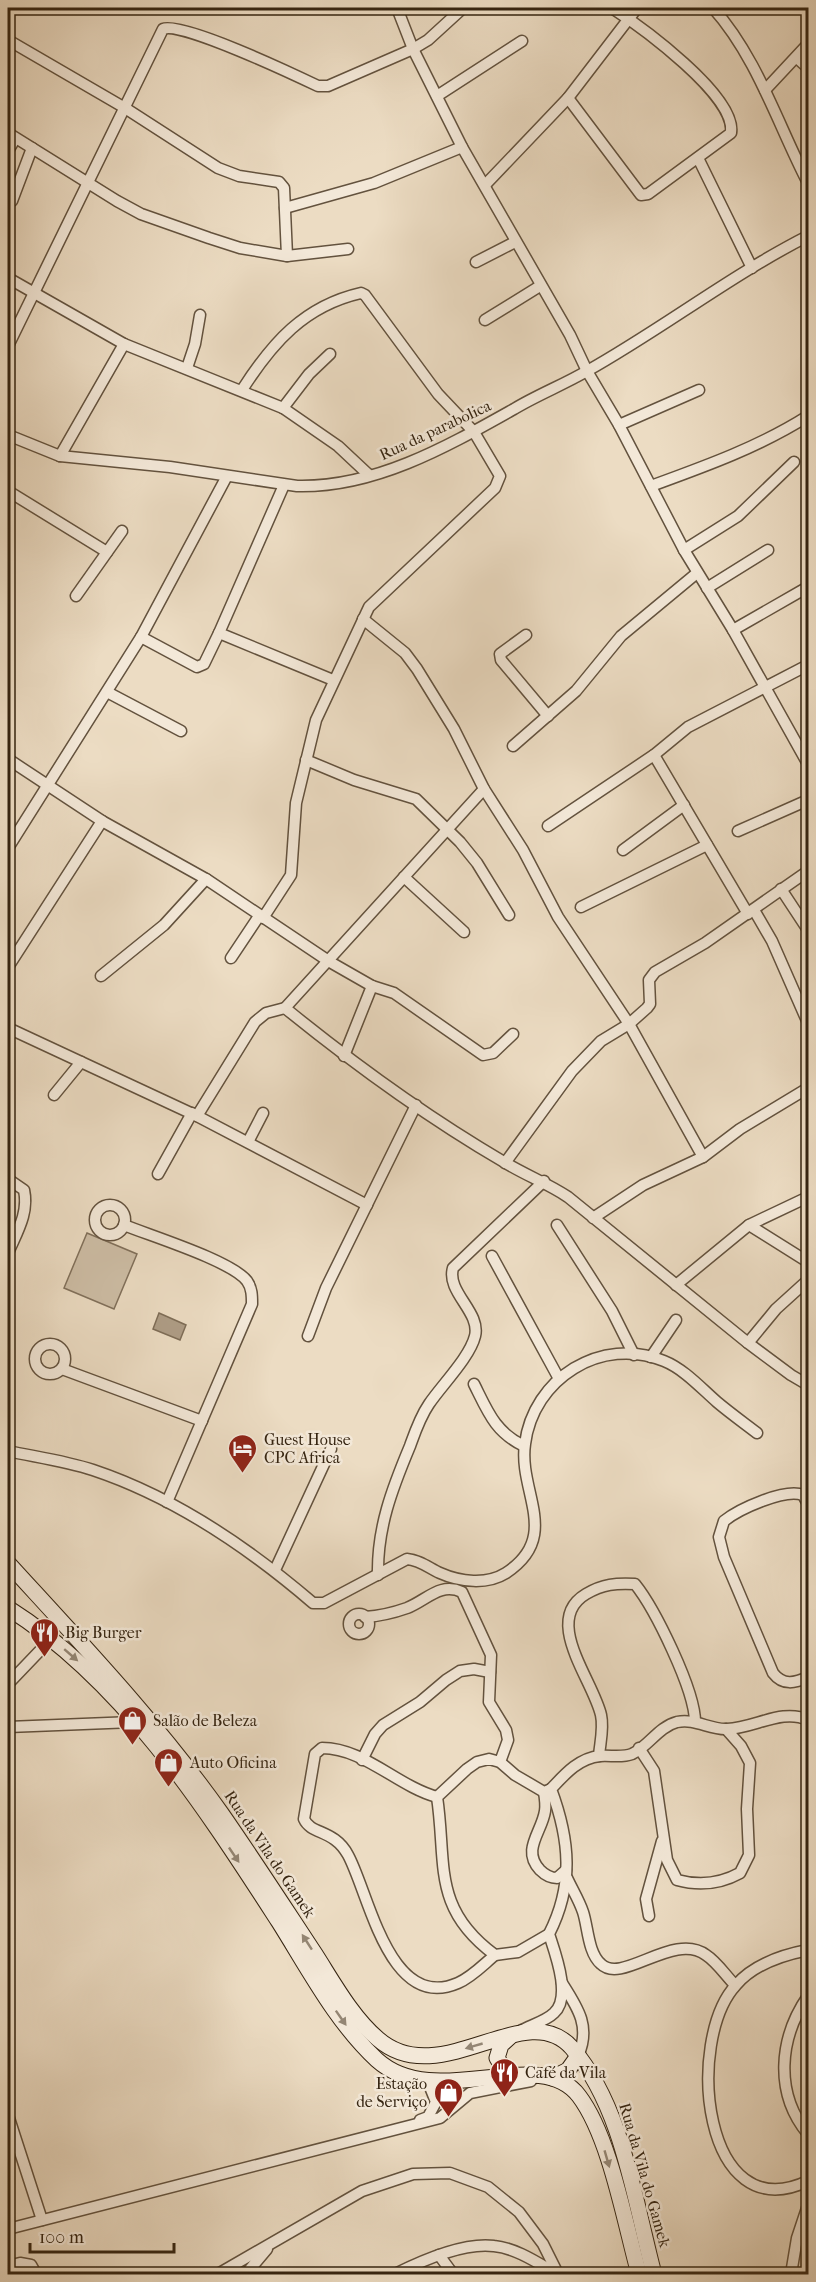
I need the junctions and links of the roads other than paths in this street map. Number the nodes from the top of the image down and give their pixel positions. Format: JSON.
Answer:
{"nodes":[{"id":1,"x":397,"y":8,"type":"edge"},
{"id":2,"x":463,"y":8,"type":"edge"},
{"id":3,"x":612,"y":8,"type":"edge"},
{"id":4,"x":637,"y":8,"type":"edge"},
{"id":5,"x":714,"y":8,"type":"edge"},
{"id":6,"x":629,"y":19,"type":"junction"},
{"id":7,"x":8,"y":39,"type":"edge"},
{"id":8,"x":522,"y":41,"type":"dead end"},
{"id":9,"x":808,"y":44,"type":"edge"},
{"id":10,"x":413,"y":49,"type":"junction"},
{"id":11,"x":797,"y":58,"type":"junction"},
{"id":12,"x":808,"y":68,"type":"edge"},
{"id":13,"x":765,"y":90,"type":"junction"},
{"id":14,"x":438,"y":96,"type":"junction"},
{"id":15,"x":568,"y":98,"type":"junction"},
{"id":16,"x":125,"y":108,"type":"junction"},
{"id":17,"x":11,"y":136,"type":"edge"},
{"id":18,"x":462,"y":147,"type":"junction"},
{"id":19,"x":32,"y":148,"type":"junction"},
{"id":20,"x":8,"y":151,"type":"edge"},
{"id":21,"x":698,"y":158,"type":"junction"},
{"id":22,"x":88,"y":182,"type":"junction"},
{"id":23,"x":808,"y":183,"type":"edge"},
{"id":24,"x":485,"y":185,"type":"junction"},
{"id":25,"x":12,"y":201,"type":"dead end"},
{"id":26,"x":285,"y":208,"type":"junction"},
{"id":27,"x":808,"y":236,"type":"edge"},
{"id":28,"x":515,"y":242,"type":"junction"},
{"id":29,"x":348,"y":249,"type":"dead end"},
{"id":30,"x":287,"y":256,"type":"junction"},
{"id":31,"x":476,"y":262,"type":"dead end"},
{"id":32,"x":752,"y":268,"type":"junction"},
{"id":33,"x":8,"y":278,"type":"edge"},
{"id":34,"x":540,"y":286,"type":"junction"},
{"id":35,"x":32,"y":292,"type":"junction"},
{"id":36,"x":200,"y":315,"type":"dead end"},
{"id":37,"x":485,"y":320,"type":"dead end"},
{"id":38,"x":124,"y":344,"type":"junction"},
{"id":39,"x":8,"y":346,"type":"edge"},
{"id":40,"x":330,"y":354,"type":"dead end"},
{"id":41,"x":187,"y":368,"type":"junction"},
{"id":42,"x":586,"y":371,"type":"junction"},
{"id":43,"x":242,"y":390,"type":"junction"},
{"id":44,"x":699,"y":390,"type":"dead end"},
{"id":45,"x":283,"y":408,"type":"junction"},
{"id":46,"x":808,"y":416,"type":"edge"},
{"id":47,"x":619,"y":425,"type":"junction"},
{"id":48,"x":474,"y":432,"type":"junction"},
{"id":49,"x":8,"y":435,"type":"edge"},
{"id":50,"x":60,"y":456,"type":"junction"},
{"id":51,"x":794,"y":462,"type":"dead end"},
{"id":52,"x":227,"y":476,"type":"junction"},
{"id":53,"x":369,"y":476,"type":"junction"},
{"id":54,"x":284,"y":485,"type":"junction"},
{"id":55,"x":651,"y":486,"type":"junction"},
{"id":56,"x":8,"y":491,"type":"edge"},
{"id":57,"x":122,"y":531,"type":"dead end"},
{"id":58,"x":684,"y":550,"type":"junction"},
{"id":59,"x":768,"y":550,"type":"dead end"},
{"id":60,"x":107,"y":552,"type":"junction"},
{"id":61,"x":697,"y":573,"type":"junction"},
{"id":62,"x":808,"y":587,"type":"edge"},
{"id":63,"x":707,"y":588,"type":"junction"},
{"id":64,"x":76,"y":596,"type":"dead end"},
{"id":65,"x":363,"y":619,"type":"junction"},
{"id":66,"x":733,"y":630,"type":"junction"},
{"id":67,"x":219,"y":633,"type":"junction"},
{"id":68,"x":526,"y":635,"type":"dead end"},
{"id":69,"x":141,"y":638,"type":"junction"},
{"id":70,"x":808,"y":665,"type":"edge"},
{"id":71,"x":333,"y":680,"type":"junction"},
{"id":72,"x":765,"y":686,"type":"junction"},
{"id":73,"x":107,"y":692,"type":"junction"},
{"id":74,"x":548,"y":716,"type":"junction"},
{"id":75,"x":181,"y":731,"type":"dead end"},
{"id":76,"x":513,"y":746,"type":"dead end"},
{"id":77,"x":654,"y":756,"type":"junction"},
{"id":78,"x":8,"y":759,"type":"edge"},
{"id":79,"x":306,"y":760,"type":"junction"},
{"id":80,"x":808,"y":764,"type":"edge"},
{"id":81,"x":48,"y":786,"type":"junction"},
{"id":82,"x":484,"y":789,"type":"junction"},
{"id":83,"x":808,"y":800,"type":"edge"},
{"id":84,"x":684,"y":805,"type":"junction"},
{"id":85,"x":102,"y":821,"type":"junction"},
{"id":86,"x":548,"y":826,"type":"dead end"},
{"id":87,"x":447,"y":828,"type":"junction"},
{"id":88,"x":738,"y":831,"type":"dead end"},
{"id":89,"x":707,"y":845,"type":"junction"},
{"id":90,"x":8,"y":848,"type":"edge"},
{"id":91,"x":623,"y":850,"type":"dead end"},
{"id":92,"x":808,"y":871,"type":"edge"},
{"id":93,"x":404,"y":877,"type":"junction"},
{"id":94,"x":206,"y":879,"type":"junction"},
{"id":95,"x":782,"y":889,"type":"junction"},
{"id":96,"x":581,"y":907,"type":"dead end"},
{"id":97,"x":751,"y":912,"type":"junction"},
{"id":98,"x":509,"y":915,"type":"dead end"},
{"id":99,"x":261,"y":917,"type":"junction"},
{"id":100,"x":808,"y":930,"type":"edge"},
{"id":101,"x":464,"y":932,"type":"dead end"},
{"id":102,"x":231,"y":958,"type":"dead end"},
{"id":103,"x":330,"y":962,"type":"junction"},
{"id":104,"x":8,"y":967,"type":"edge"},
{"id":105,"x":101,"y":976,"type":"dead end"},
{"id":106,"x":372,"y":986,"type":"junction"},
{"id":107,"x":285,"y":1008,"type":"junction"},
{"id":108,"x":808,"y":1023,"type":"edge"},
{"id":109,"x":629,"y":1024,"type":"junction"},
{"id":110,"x":8,"y":1028,"type":"edge"},
{"id":111,"x":513,"y":1034,"type":"dead end"},
{"id":112,"x":344,"y":1056,"type":"junction"},
{"id":113,"x":81,"y":1062,"type":"junction"},
{"id":114,"x":808,"y":1088,"type":"edge"},
{"id":115,"x":54,"y":1095,"type":"dead end"},
{"id":116,"x":416,"y":1105,"type":"junction"},
{"id":117,"x":263,"y":1113,"type":"dead end"},
{"id":118,"x":195,"y":1114,"type":"junction"},
{"id":119,"x":248,"y":1142,"type":"junction"},
{"id":120,"x":703,"y":1157,"type":"junction"},
{"id":121,"x":505,"y":1163,"type":"junction"},
{"id":122,"x":158,"y":1174,"type":"dead end"},
{"id":123,"x":8,"y":1179,"type":"edge"},
{"id":124,"x":544,"y":1181,"type":"junction"},
{"id":125,"x":808,"y":1197,"type":"edge"},
{"id":126,"x":367,"y":1205,"type":"junction"},
{"id":127,"x":593,"y":1218,"type":"junction"},
{"id":128,"x":124,"y":1225,"type":"dead end"},
{"id":129,"x":557,"y":1225,"type":"dead end"},
{"id":130,"x":749,"y":1226,"type":"junction"},
{"id":131,"x":8,"y":1253,"type":"edge"},
{"id":132,"x":492,"y":1256,"type":"dead end"},
{"id":133,"x":808,"y":1262,"type":"edge"},
{"id":134,"x":808,"y":1280,"type":"edge"},
{"id":135,"x":676,"y":1285,"type":"junction"},
{"id":136,"x":676,"y":1320,"type":"dead end"},
{"id":137,"x":308,"y":1336,"type":"dead end"},
{"id":138,"x":748,"y":1343,"type":"junction"},
{"id":139,"x":634,"y":1355,"type":"junction"},
{"id":140,"x":651,"y":1357,"type":"junction"},
{"id":141,"x":63,"y":1369,"type":"dead end"},
{"id":142,"x":558,"y":1377,"type":"junction"},
{"id":143,"x":474,"y":1384,"type":"dead end"},
{"id":144,"x":808,"y":1385,"type":"edge"},
{"id":145,"x":202,"y":1421,"type":"junction"},
{"id":146,"x":757,"y":1433,"type":"dead end"},
{"id":147,"x":524,"y":1446,"type":"junction"},
{"id":148,"x":331,"y":1449,"type":"dead end"},
{"id":149,"x":8,"y":1451,"type":"edge"},
{"id":150,"x":167,"y":1502,"type":"junction"},
{"id":151,"x":808,"y":1504,"type":"edge"},
{"id":152,"x":8,"y":1563,"type":"edge"},
{"id":153,"x":275,"y":1570,"type":"junction"},
{"id":154,"x":378,"y":1575,"type":"junction"},
{"id":155,"x":8,"y":1608,"type":"edge"},
{"id":156,"x":365,"y":1617,"type":"dead end"},
{"id":157,"x":52,"y":1638,"type":"junction"},
{"id":158,"x":490,"y":1672,"type":"junction"},
{"id":159,"x":808,"y":1677,"type":"edge"},
{"id":160,"x":8,"y":1684,"type":"edge"},
{"id":161,"x":808,"y":1720,"type":"edge"},
{"id":162,"x":133,"y":1722,"type":"junction"},
{"id":163,"x":695,"y":1722,"type":"junction"},
{"id":164,"x":8,"y":1727,"type":"edge"},
{"id":165,"x":726,"y":1729,"type":"junction"},
{"id":166,"x":639,"y":1748,"type":"junction"},
{"id":167,"x":598,"y":1756,"type":"junction"},
{"id":168,"x":362,"y":1760,"type":"junction"},
{"id":169,"x":500,"y":1762,"type":"junction"},
{"id":170,"x":548,"y":1790,"type":"junction"},
{"id":171,"x":436,"y":1797,"type":"junction"},
{"id":172,"x":663,"y":1838,"type":"junction"},
{"id":173,"x":567,"y":1874,"type":"junction"},
{"id":174,"x":649,"y":1916,"type":"dead end"},
{"id":175,"x":549,"y":1934,"type":"junction"},
{"id":176,"x":808,"y":1950,"type":"edge"},
{"id":177,"x":495,"y":1955,"type":"junction"},
{"id":178,"x":562,"y":1983,"type":"junction"},
{"id":179,"x":735,"y":1985,"type":"junction"},
{"id":180,"x":808,"y":1996,"type":"edge"},
{"id":181,"x":511,"y":2036,"type":"junction"},
{"id":182,"x":578,"y":2056,"type":"junction"},
{"id":183,"x":515,"y":2075,"type":"junction"},
{"id":184,"x":552,"y":2078,"type":"junction"},
{"id":185,"x":423,"y":2081,"type":"junction"},
{"id":186,"x":8,"y":2115,"type":"edge"},
{"id":187,"x":415,"y":2123,"type":"junction"},
{"id":188,"x":808,"y":2134,"type":"edge"},
{"id":189,"x":808,"y":2181,"type":"edge"},
{"id":190,"x":808,"y":2205,"type":"edge"},
{"id":191,"x":42,"y":2220,"type":"junction"},
{"id":192,"x":8,"y":2229,"type":"edge"},
{"id":193,"x":269,"y":2247,"type":"junction"},
{"id":194,"x":439,"y":2255,"type":"junction"},
{"id":195,"x":8,"y":2266,"type":"edge"},
{"id":196,"x":36,"y":2274,"type":"edge"},
{"id":197,"x":218,"y":2274,"type":"edge"},
{"id":198,"x":246,"y":2274,"type":"edge"},
{"id":199,"x":395,"y":2274,"type":"edge"},
{"id":200,"x":453,"y":2274,"type":"edge"},
{"id":201,"x":639,"y":2274,"type":"edge"},
{"id":202,"x":654,"y":2274,"type":"edge"},
{"id":203,"x":792,"y":2274,"type":"edge"}],
"edges":[{"from":1,"to":10,"type":"street"},
{"from":2,"to":10,"type":"street"},
{"from":3,"to":6,"type":"street"},
{"from":4,"to":6,"type":"street"},
{"from":5,"to":13,"type":"street"},
{"from":6,"to":15,"type":"street"},
{"from":6,"to":21,"type":"street"},
{"from":7,"to":16,"type":"street"},
{"from":8,"to":14,"type":"street"},
{"from":9,"to":11,"type":"street"},
{"from":10,"to":14,"type":"street"},
{"from":10,"to":16,"type":"street"},
{"from":11,"to":12,"type":"street"},
{"from":11,"to":13,"type":"street"},
{"from":13,"to":23,"type":"street"},
{"from":14,"to":18,"type":"street"},
{"from":15,"to":21,"type":"street"},
{"from":15,"to":24,"type":"street"},
{"from":16,"to":22,"type":"street"},
{"from":16,"to":26,"type":"street"},
{"from":17,"to":19,"type":"street"},
{"from":17,"to":20,"type":"street"},
{"from":18,"to":24,"type":"street"},
{"from":18,"to":26,"type":"street"},
{"from":19,"to":22,"type":"street"},
{"from":19,"to":25,"type":"street"},
{"from":21,"to":32,"type":"street"},
{"from":22,"to":30,"type":"street"},
{"from":22,"to":35,"type":"street"},
{"from":24,"to":28,"type":"street"},
{"from":26,"to":30,"type":"street"},
{"from":27,"to":32,"type":"street","name":"Rua da parabolica"},
{"from":28,"to":31,"type":"street"},
{"from":28,"to":34,"type":"street"},
{"from":29,"to":30,"type":"street"},
{"from":32,"to":42,"type":"street","name":"Rua da parabolica"},
{"from":33,"to":35,"type":"street","name":"Rua da parabolica"},
{"from":34,"to":37,"type":"street"},
{"from":34,"to":42,"type":"street"},
{"from":35,"to":38,"type":"street","name":"Rua da parabolica"},
{"from":35,"to":39,"type":"street"},
{"from":36,"to":41,"type":"street"},
{"from":38,"to":41,"type":"street","name":"Rua da parabolica"},
{"from":38,"to":50,"type":"street"},
{"from":40,"to":45,"type":"street"},
{"from":41,"to":43,"type":"street","name":"Rua da parabolica"},
{"from":42,"to":47,"type":"street"},
{"from":42,"to":48,"type":"street","name":"Rua da parabolica"},
{"from":43,"to":45,"type":"street","name":"Rua da parabolica"},
{"from":43,"to":48,"type":"street"},
{"from":44,"to":47,"type":"street"},
{"from":45,"to":53,"type":"street","name":"Rua da parabolica"},
{"from":46,"to":55,"type":"street"},
{"from":47,"to":55,"type":"street"},
{"from":48,"to":53,"type":"street","name":"Rua da parabolica"},
{"from":48,"to":65,"type":"street"},
{"from":49,"to":50,"type":"street"},
{"from":50,"to":52,"type":"street"},
{"from":51,"to":58,"type":"street"},
{"from":52,"to":54,"type":"street"},
{"from":52,"to":69,"type":"street"},
{"from":53,"to":54,"type":"street"},
{"from":54,"to":67,"type":"street"},
{"from":55,"to":58,"type":"street"},
{"from":56,"to":60,"type":"street"},
{"from":57,"to":60,"type":"street"},
{"from":58,"to":61,"type":"street"},
{"from":59,"to":63,"type":"street"},
{"from":60,"to":64,"type":"street"},
{"from":61,"to":63,"type":"street"},
{"from":61,"to":74,"type":"street"},
{"from":62,"to":66,"type":"street"},
{"from":63,"to":66,"type":"street"},
{"from":65,"to":71,"type":"street"},
{"from":65,"to":82,"type":"street"},
{"from":66,"to":72,"type":"street"},
{"from":67,"to":69,"type":"street"},
{"from":67,"to":71,"type":"street"},
{"from":68,"to":74,"type":"street"},
{"from":69,"to":73,"type":"street"},
{"from":70,"to":72,"type":"street"},
{"from":71,"to":79,"type":"street"},
{"from":72,"to":77,"type":"street"},
{"from":72,"to":80,"type":"street"},
{"from":73,"to":75,"type":"street"},
{"from":73,"to":81,"type":"street"},
{"from":74,"to":76,"type":"street"},
{"from":77,"to":84,"type":"street"},
{"from":77,"to":86,"type":"street"},
{"from":78,"to":81,"type":"street"},
{"from":79,"to":87,"type":"street"},
{"from":79,"to":99,"type":"street"},
{"from":81,"to":85,"type":"street"},
{"from":81,"to":90,"type":"street"},
{"from":82,"to":87,"type":"street"},
{"from":82,"to":109,"type":"street"},
{"from":83,"to":88,"type":"street"},
{"from":84,"to":89,"type":"street"},
{"from":84,"to":91,"type":"street"},
{"from":85,"to":94,"type":"street"},
{"from":85,"to":104,"type":"street"},
{"from":87,"to":93,"type":"street"},
{"from":87,"to":98,"type":"street"},
{"from":89,"to":96,"type":"street"},
{"from":89,"to":97,"type":"street"},
{"from":92,"to":95,"type":"street"},
{"from":93,"to":101,"type":"street"},
{"from":93,"to":103,"type":"street"},
{"from":94,"to":99,"type":"street"},
{"from":94,"to":105,"type":"street"},
{"from":95,"to":97,"type":"street"},
{"from":95,"to":100,"type":"street"},
{"from":97,"to":108,"type":"street"},
{"from":97,"to":109,"type":"street"},
{"from":99,"to":102,"type":"street"},
{"from":99,"to":103,"type":"street"},
{"from":103,"to":106,"type":"street"},
{"from":103,"to":107,"type":"street"},
{"from":106,"to":111,"type":"street"},
{"from":106,"to":112,"type":"street"},
{"from":107,"to":112,"type":"street"},
{"from":107,"to":118,"type":"street"},
{"from":109,"to":120,"type":"street"},
{"from":109,"to":121,"type":"street"},
{"from":110,"to":113,"type":"street"},
{"from":112,"to":116,"type":"street"},
{"from":113,"to":115,"type":"street"},
{"from":113,"to":118,"type":"street"},
{"from":114,"to":120,"type":"street"},
{"from":116,"to":121,"type":"street"},
{"from":116,"to":126,"type":"street"},
{"from":117,"to":119,"type":"street"},
{"from":118,"to":119,"type":"street"},
{"from":118,"to":122,"type":"street"},
{"from":119,"to":126,"type":"street"},
{"from":120,"to":127,"type":"street"},
{"from":121,"to":124,"type":"street"},
{"from":123,"to":131,"type":"street"},
{"from":124,"to":127,"type":"street"},
{"from":124,"to":154,"type":"street"},
{"from":125,"to":130,"type":"street"},
{"from":126,"to":137,"type":"street"},
{"from":127,"to":135,"type":"street"},
{"from":128,"to":145,"type":"street"},
{"from":129,"to":139,"type":"street"},
{"from":130,"to":133,"type":"street"},
{"from":130,"to":135,"type":"street"},
{"from":132,"to":142,"type":"street"},
{"from":134,"to":138,"type":"street"},
{"from":135,"to":138,"type":"street"},
{"from":136,"to":140,"type":"street"},
{"from":138,"to":144,"type":"street"},
{"from":139,"to":140,"type":"street"},
{"from":139,"to":142,"type":"street"},
{"from":140,"to":146,"type":"street"},
{"from":141,"to":145,"type":"street"},
{"from":142,"to":147,"type":"street"},
{"from":143,"to":147,"type":"street"},
{"from":145,"to":150,"type":"street"},
{"from":147,"to":154,"type":"street"},
{"from":148,"to":153,"type":"street"},
{"from":149,"to":150,"type":"street"},
{"from":150,"to":153,"type":"street"},
{"from":151,"to":159,"type":"street"},
{"from":181,"to":152,"type":"main road","name":"Rua da Vila do Gamek","one_way":true},
{"from":153,"to":154,"type":"street"},
{"from":155,"to":157,"type":"main road","name":"Rua da Vila do Gamek"},
{"from":156,"to":158,"type":"street"},
{"from":157,"to":160,"type":"street"},
{"from":157,"to":162,"type":"main road","name":"Rua da Vila do Gamek","one_way":true},
{"from":158,"to":168,"type":"street"},
{"from":158,"to":169,"type":"street"},
{"from":161,"to":165,"type":"street"},
{"from":162,"to":164,"type":"street"},
{"from":162,"to":185,"type":"main road","name":"Rua da Vila do Gamek","one_way":true},
{"from":163,"to":165,"type":"street"},
{"from":163,"to":166,"type":"street"},
{"from":163,"to":167,"type":"street"},
{"from":165,"to":172,"type":"street"},
{"from":166,"to":167,"type":"street"},
{"from":166,"to":172,"type":"street"},
{"from":167,"to":170,"type":"street"},
{"from":168,"to":171,"type":"street"},
{"from":168,"to":177,"type":"street"},
{"from":169,"to":170,"type":"street"},
{"from":169,"to":171,"type":"street"},
{"from":170,"to":173,"type":"street"},
{"from":170,"to":173,"type":"street"},
{"from":171,"to":177,"type":"street"},
{"from":172,"to":174,"type":"street"},
{"from":173,"to":175,"type":"street"},
{"from":173,"to":179,"type":"street"},
{"from":175,"to":177,"type":"street"},
{"from":175,"to":178,"type":"street"},
{"from":176,"to":179,"type":"street"},
{"from":178,"to":181,"type":"street"},
{"from":178,"to":182,"type":"street"},
{"from":179,"to":189,"type":"street"},
{"from":180,"to":188,"type":"street"},
{"from":181,"to":182,"type":"main road","name":"Rua da Vila do Gamek"},
{"from":181,"to":183,"type":"main road"},
{"from":182,"to":184,"type":"main road"},
{"from":182,"to":202,"type":"main road","name":"Rua da Vila do Gamek"},
{"from":183,"to":184,"type":"main road","name":"Rua da Vila do Gamek"},
{"from":183,"to":185,"type":"main road","name":"Rua da Vila do Gamek"},
{"from":184,"to":187,"type":"street"},
{"from":184,"to":201,"type":"main road","name":"Rua da Vila do Gamek","one_way":true},
{"from":185,"to":187,"type":"street"},
{"from":186,"to":191,"type":"street"},
{"from":187,"to":191,"type":"street"},
{"from":190,"to":203,"type":"street"},
{"from":191,"to":192,"type":"street"},
{"from":193,"to":194,"type":"street"},
{"from":193,"to":197,"type":"street"},
{"from":193,"to":198,"type":"street"},
{"from":194,"to":199,"type":"street"},
{"from":194,"to":200,"type":"street"},
{"from":195,"to":196,"type":"street"}]}
